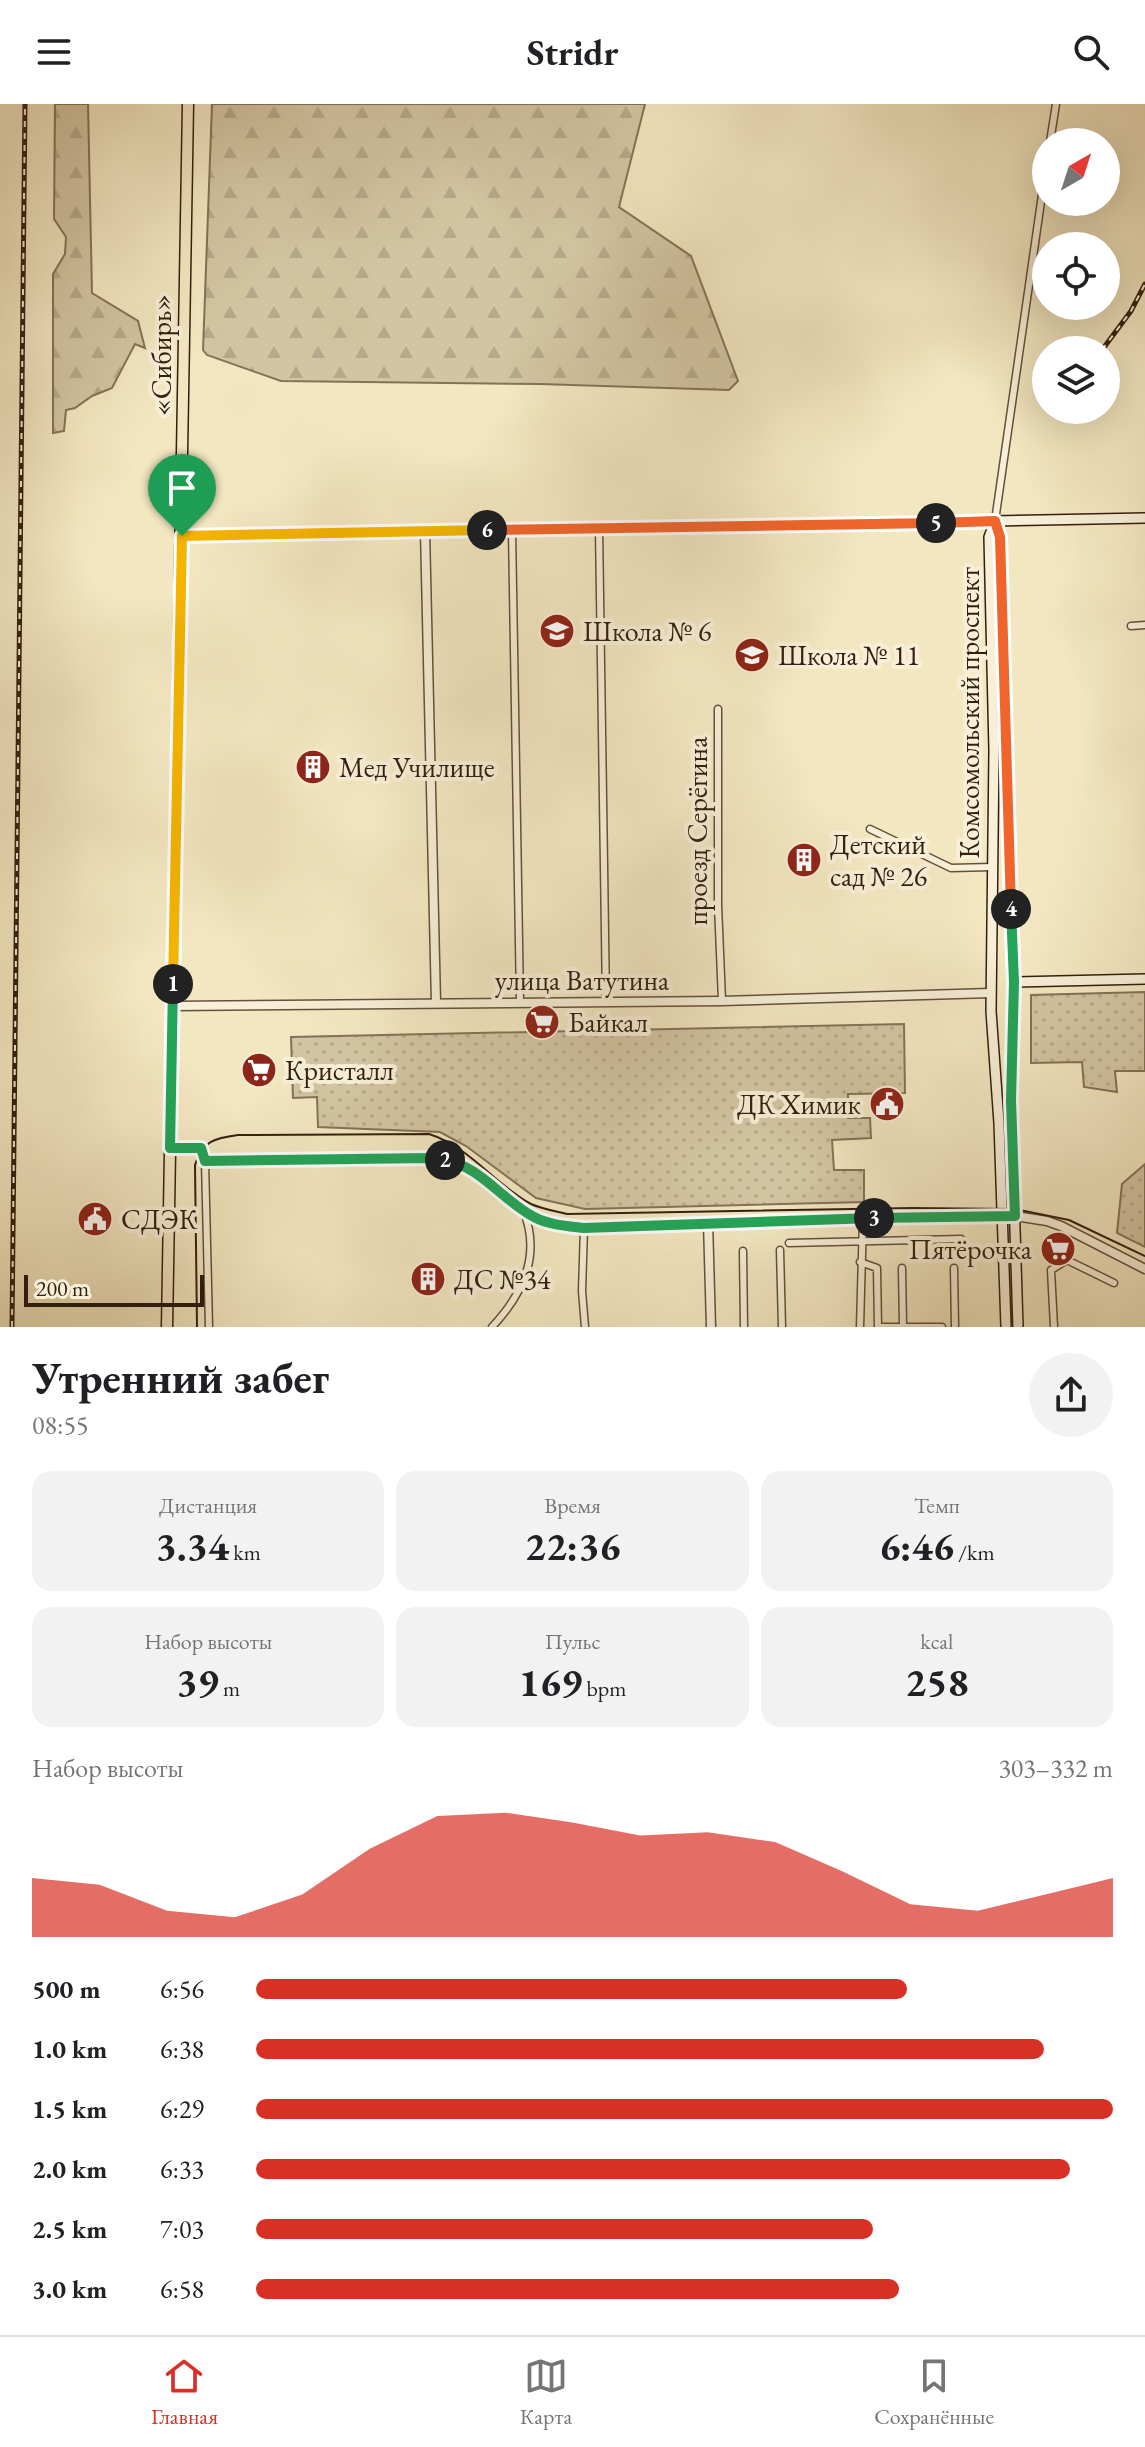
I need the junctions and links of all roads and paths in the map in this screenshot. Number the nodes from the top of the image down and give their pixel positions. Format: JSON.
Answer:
{"nodes":[{"id":1,"x":188,"y":104,"type":"edge"},
{"id":2,"x":1056,"y":104,"type":"edge"},
{"id":3,"x":1052,"y":128,"type":"edge"},
{"id":4,"x":1039,"y":216,"type":"edge"},
{"id":5,"x":1145,"y":518,"type":"edge"},
{"id":6,"x":995,"y":521,"type":"junction"},
{"id":7,"x":599,"y":528,"type":"junction"},
{"id":8,"x":512,"y":530,"type":"junction"},
{"id":9,"x":425,"y":531,"type":"junction"},
{"id":10,"x":182,"y":536,"type":"junction"},
{"id":11,"x":1145,"y":625,"type":"edge"},
{"id":12,"x":1131,"y":626,"type":"dead end"},
{"id":13,"x":718,"y":709,"type":"dead end"},
{"id":14,"x":870,"y":829,"type":"dead end"},
{"id":15,"x":992,"y":867,"type":"dead end"},
{"id":16,"x":991,"y":945,"type":"junction"},
{"id":17,"x":1012,"y":946,"type":"junction"},
{"id":18,"x":1145,"y":979,"type":"edge"},
{"id":19,"x":1014,"y":982,"type":"junction"},
{"id":20,"x":991,"y":993,"type":"junction"},
{"id":21,"x":606,"y":1001,"type":"junction"},
{"id":22,"x":722,"y":1001,"type":"junction"},
{"id":23,"x":520,"y":1002,"type":"junction"},
{"id":24,"x":436,"y":1003,"type":"junction"},
{"id":25,"x":173,"y":1006,"type":"junction"},
{"id":26,"x":1013,"y":1036,"type":"junction"},
{"id":27,"x":992,"y":1037,"type":"junction"},
{"id":28,"x":170,"y":1148,"type":"junction"},
{"id":29,"x":205,"y":1161,"type":"junction"},
{"id":30,"x":523,"y":1210,"type":"junction"},
{"id":31,"x":1003,"y":1216,"type":"junction"},
{"id":32,"x":1015,"y":1216,"type":"junction"},
{"id":33,"x":863,"y":1219,"type":"junction"},
{"id":34,"x":708,"y":1222,"type":"junction"},
{"id":35,"x":584,"y":1228,"type":"junction"},
{"id":36,"x":961,"y":1239,"type":"dead end"},
{"id":37,"x":862,"y":1240,"type":"junction"},
{"id":38,"x":789,"y":1243,"type":"dead end"},
{"id":39,"x":780,"y":1250,"type":"dead end"},
{"id":40,"x":743,"y":1251,"type":"dead end"},
{"id":41,"x":860,"y":1262,"type":"junction"},
{"id":42,"x":902,"y":1268,"type":"dead end"},
{"id":43,"x":954,"y":1268,"type":"dead end"},
{"id":44,"x":1145,"y":1269,"type":"edge"},
{"id":45,"x":1114,"y":1283,"type":"dead end"},
{"id":46,"x":903,"y":1326,"type":"edge"},
{"id":47,"x":167,"y":1327,"type":"edge"},
{"id":48,"x":209,"y":1327,"type":"edge"},
{"id":49,"x":492,"y":1327,"type":"edge"},
{"id":50,"x":585,"y":1327,"type":"edge"},
{"id":51,"x":711,"y":1327,"type":"edge"},
{"id":52,"x":744,"y":1327,"type":"edge"},
{"id":53,"x":782,"y":1327,"type":"edge"},
{"id":54,"x":860,"y":1327,"type":"edge"},
{"id":55,"x":879,"y":1327,"type":"edge"},
{"id":56,"x":942,"y":1327,"type":"edge"},
{"id":57,"x":955,"y":1327,"type":"edge"},
{"id":58,"x":1006,"y":1327,"type":"edge"},
{"id":59,"x":1018,"y":1327,"type":"edge"},
{"id":60,"x":1054,"y":1327,"type":"edge"}],
"edges":[{"from":1,"to":10,"type":"main road","name":"«Сибирь»"},
{"from":2,"to":3,"type":"street"},
{"from":4,"to":6,"type":"street"},
{"from":5,"to":6,"type":"main road"},
{"from":6,"to":7,"type":"street"},
{"from":6,"to":16,"type":"main road","name":"Комсомольский проспект"},
{"from":6,"to":17,"type":"main road","name":"Комсомольский проспект"},
{"from":7,"to":8,"type":"street"},
{"from":7,"to":21,"type":"street"},
{"from":8,"to":9,"type":"street"},
{"from":8,"to":23,"type":"street"},
{"from":9,"to":10,"type":"street"},
{"from":9,"to":24,"type":"street"},
{"from":10,"to":25,"type":"main road","name":"«Сибирь»"},
{"from":11,"to":12,"type":"street"},
{"from":13,"to":22,"type":"street","name":"проезд Серёгина"},
{"from":14,"to":15,"type":"street"},
{"from":16,"to":17,"type":"main road"},
{"from":16,"to":20,"type":"main road","name":"Комсомольский проспект"},
{"from":17,"to":19,"type":"main road","name":"Комсомольский проспект"},
{"from":18,"to":19,"type":"main road"},
{"from":19,"to":26,"type":"main road","name":"Комсомольский проспект"},
{"from":20,"to":22,"type":"street","name":"улица Ватутина"},
{"from":20,"to":27,"type":"main road","name":"Комсомольский проспект"},
{"from":21,"to":22,"type":"street","name":"улица Ватутина"},
{"from":21,"to":23,"type":"street","name":"улица Ватутина"},
{"from":23,"to":24,"type":"street","name":"улица Ватутина"},
{"from":24,"to":25,"type":"street","name":"улица Ватутина"},
{"from":25,"to":28,"type":"main road","name":"«Сибирь»"},
{"from":26,"to":27,"type":"main road"},
{"from":26,"to":32,"type":"main road","name":"Комсомольский проспект"},
{"from":27,"to":31,"type":"main road","name":"Комсомольский проспект"},
{"from":28,"to":29,"type":"street"},
{"from":28,"to":47,"type":"main road","name":"«Сибирь»"},
{"from":29,"to":30,"type":"street"},
{"from":29,"to":48,"type":"street"},
{"from":30,"to":35,"type":"street"},
{"from":30,"to":49,"type":"street"},
{"from":31,"to":32,"type":"street"},
{"from":31,"to":33,"type":"street"},
{"from":31,"to":58,"type":"main road","name":"Комсомольский проспект"},
{"from":32,"to":44,"type":"street"},
{"from":32,"to":59,"type":"main road","name":"Комсомольский проспект"},
{"from":33,"to":34,"type":"street"},
{"from":33,"to":37,"type":"street"},
{"from":34,"to":35,"type":"street"},
{"from":34,"to":51,"type":"street"},
{"from":35,"to":50,"type":"street"},
{"from":36,"to":37,"type":"street"},
{"from":37,"to":38,"type":"street"},
{"from":37,"to":41,"type":"street"},
{"from":39,"to":53,"type":"street"},
{"from":40,"to":52,"type":"street"},
{"from":41,"to":54,"type":"street"},
{"from":41,"to":55,"type":"street"},
{"from":42,"to":46,"type":"street"},
{"from":43,"to":57,"type":"street"},
{"from":45,"to":60,"type":"street"},
{"from":46,"to":55,"type":"street"},
{"from":46,"to":56,"type":"street"}]}
